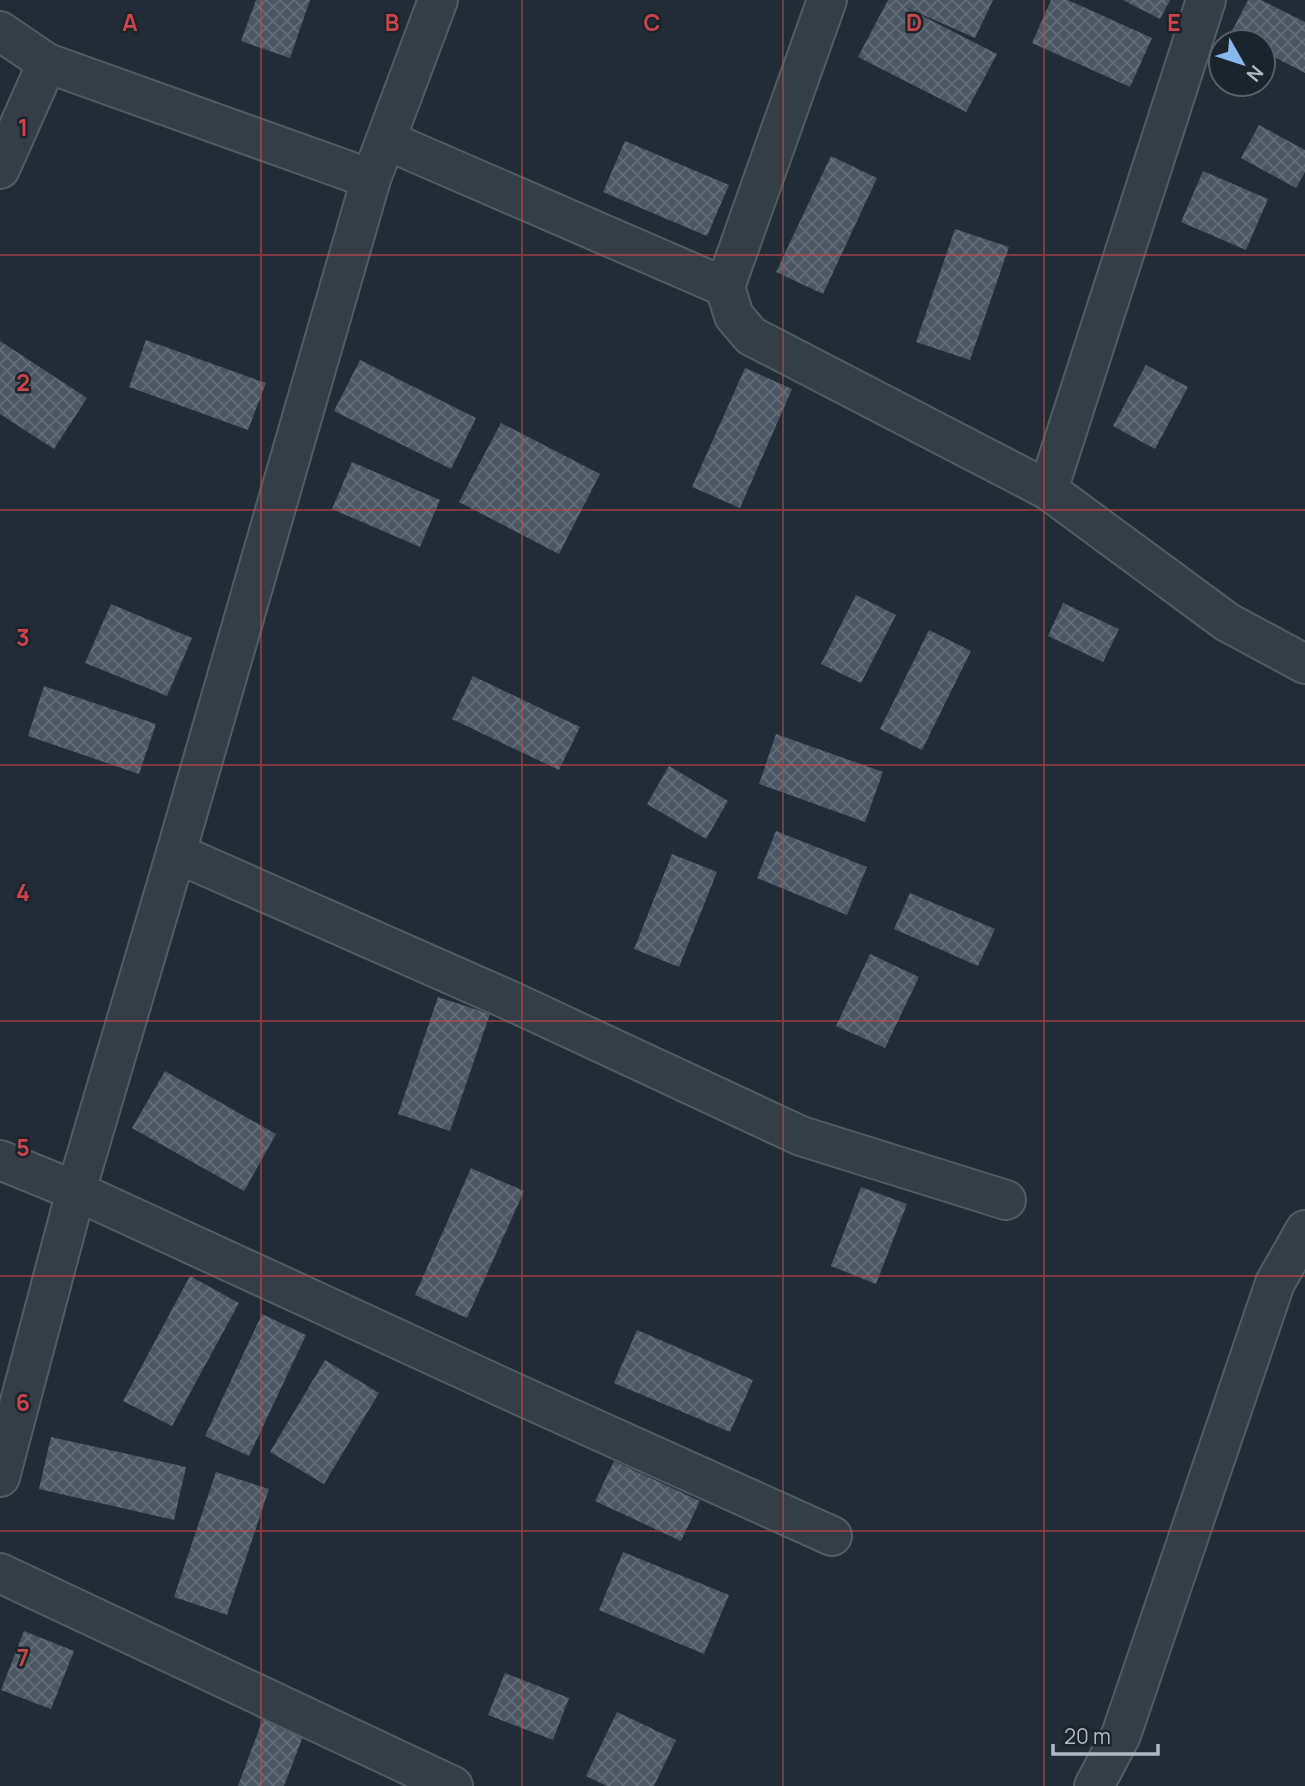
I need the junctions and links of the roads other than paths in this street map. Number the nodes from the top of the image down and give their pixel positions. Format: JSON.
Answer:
{"nodes":[{"id":1,"x":438,"y":0,"type":"edge"},
{"id":2,"x":827,"y":0,"type":"edge"},
{"id":3,"x":1206,"y":0,"type":"edge"},
{"id":4,"x":0,"y":31,"type":"edge"},
{"id":5,"x":47,"y":62,"type":"junction"},
{"id":6,"x":386,"y":140,"type":"junction"},
{"id":7,"x":0,"y":169,"type":"edge"},
{"id":8,"x":371,"y":179,"type":"junction"},
{"id":9,"x":725,"y":287,"type":"junction"},
{"id":10,"x":1048,"y":490,"type":"junction"},
{"id":11,"x":1305,"y":664,"type":"edge"},
{"id":12,"x":176,"y":853,"type":"junction"},
{"id":13,"x":0,"y":1160,"type":"edge"},
{"id":14,"x":76,"y":1191,"type":"junction"},
{"id":15,"x":1006,"y":1200,"type":"dead end"},
{"id":16,"x":1305,"y":1230,"type":"edge"},
{"id":17,"x":0,"y":1477,"type":"edge"},
{"id":18,"x":832,"y":1536,"type":"dead end"},
{"id":19,"x":0,"y":1573,"type":"edge"},
{"id":20,"x":453,"y":1786,"type":"edge"},
{"id":21,"x":1094,"y":1786,"type":"edge"}],
"edges":[{"from":1,"to":6,"type":"street"},
{"from":2,"to":9,"type":"street"},
{"from":3,"to":10,"type":"street"},
{"from":4,"to":5,"type":"street"},
{"from":5,"to":7,"type":"street"},
{"from":5,"to":8,"type":"street"},
{"from":6,"to":8,"type":"street"},
{"from":6,"to":9,"type":"street"},
{"from":8,"to":12,"type":"street"},
{"from":9,"to":10,"type":"street"},
{"from":10,"to":11,"type":"street"},
{"from":12,"to":14,"type":"street"},
{"from":12,"to":15,"type":"street"},
{"from":13,"to":14,"type":"street"},
{"from":14,"to":17,"type":"street"},
{"from":14,"to":18,"type":"street"},
{"from":16,"to":21,"type":"street"},
{"from":19,"to":20,"type":"street"}]}
